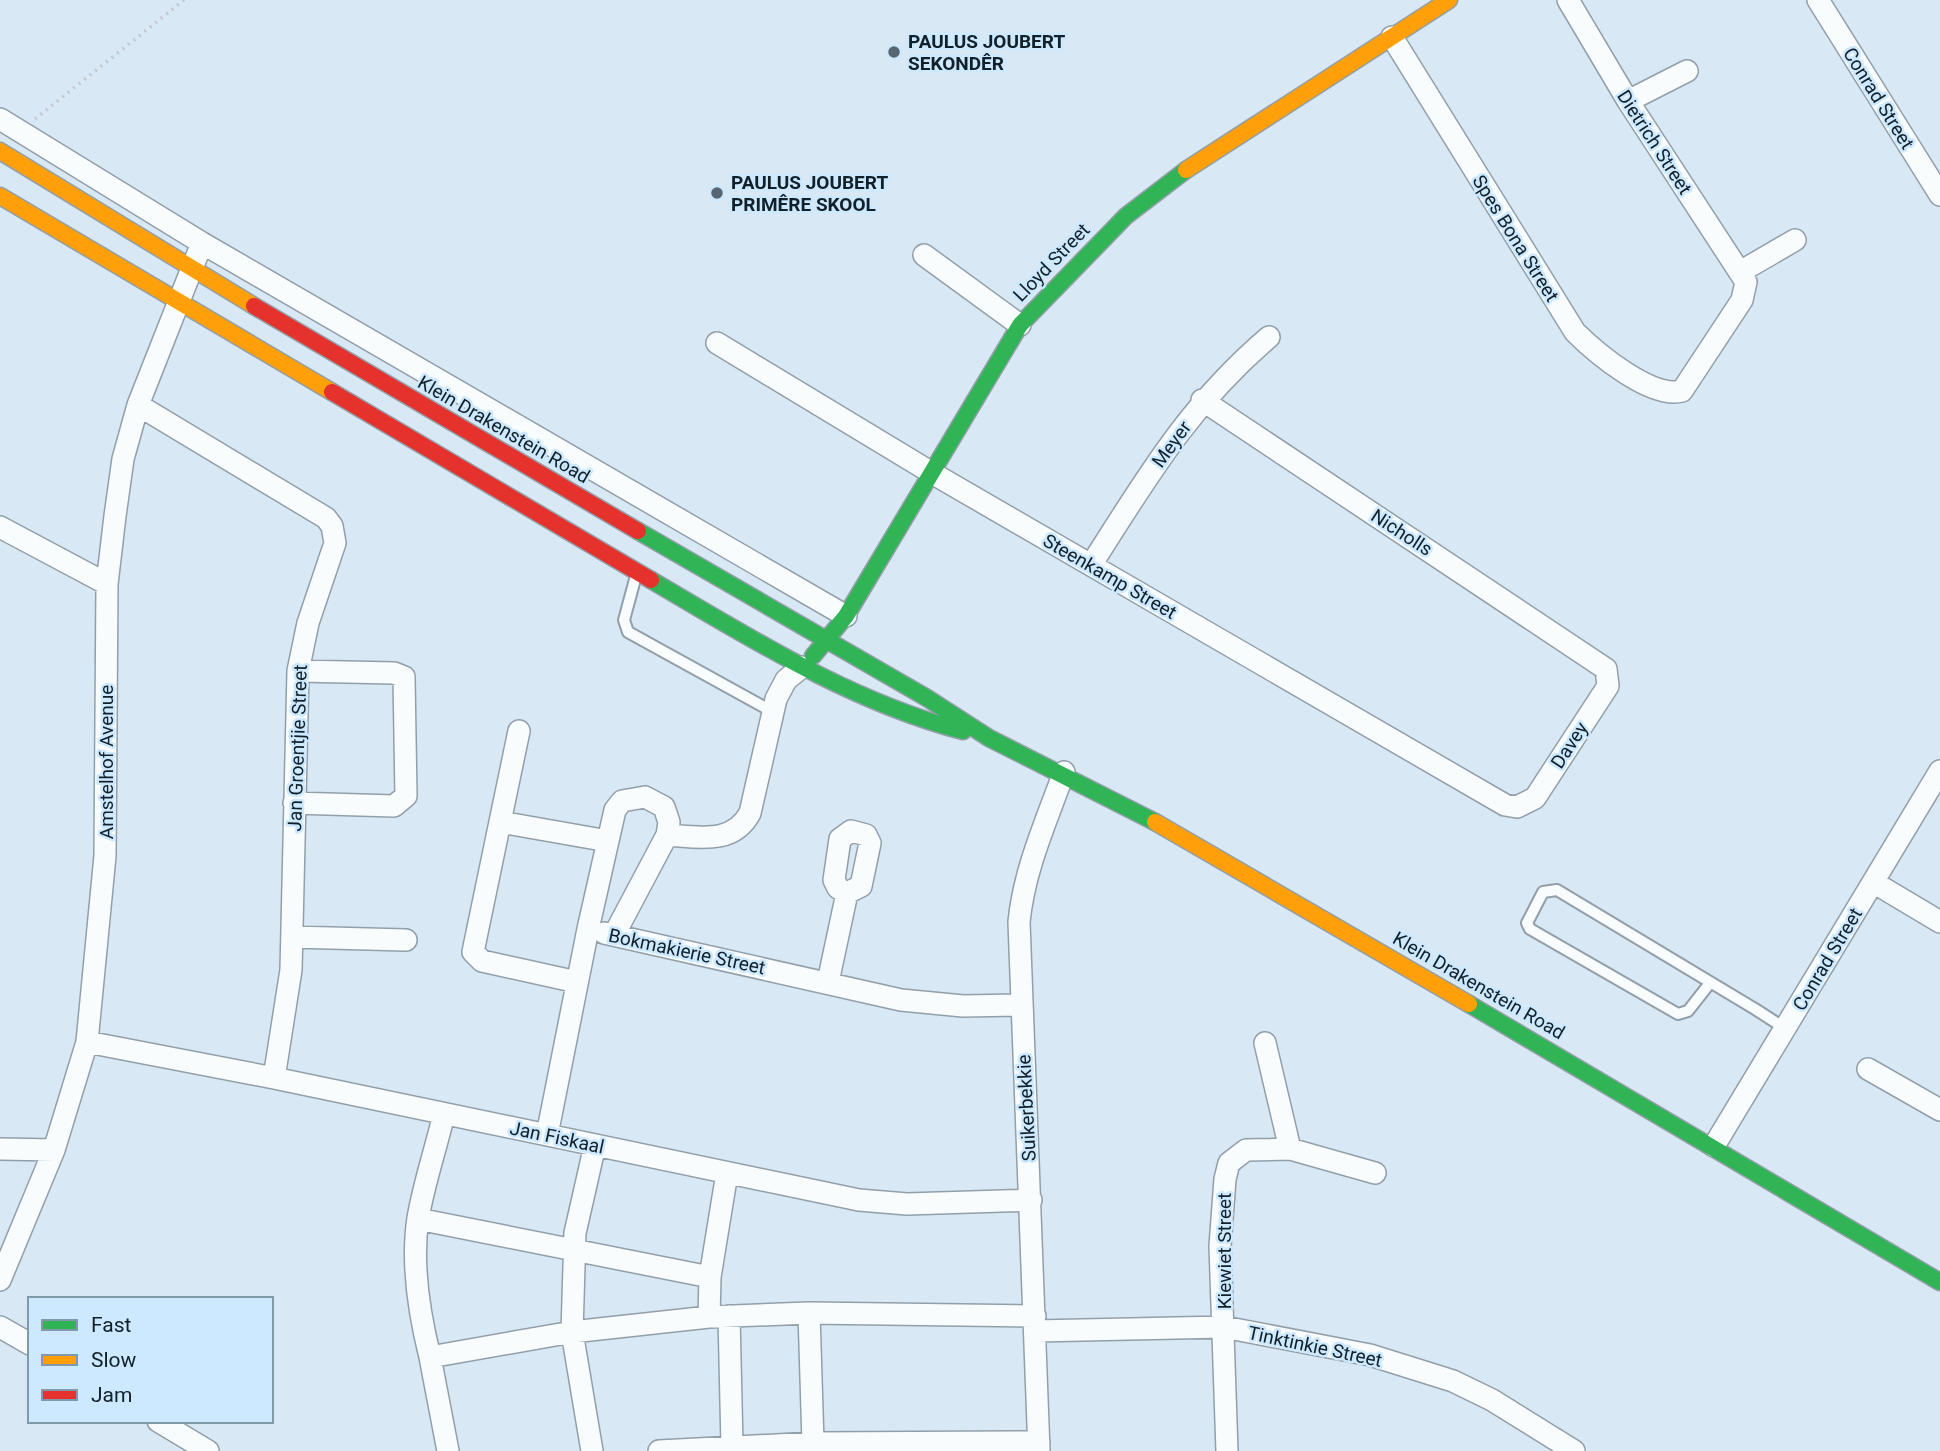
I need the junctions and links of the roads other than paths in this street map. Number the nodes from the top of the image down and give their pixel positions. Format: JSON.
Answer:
{"nodes":[{"id":1,"x":1449,"y":0,"type":"edge"},
{"id":2,"x":1568,"y":0,"type":"edge"},
{"id":3,"x":1818,"y":0,"type":"edge"},
{"id":4,"x":1392,"y":37,"type":"junction"},
{"id":5,"x":1687,"y":71,"type":"dead end"},
{"id":6,"x":1628,"y":101,"type":"junction"},
{"id":7,"x":0,"y":119,"type":"edge"},
{"id":8,"x":0,"y":151,"type":"edge"},
{"id":9,"x":1940,"y":195,"type":"edge"},
{"id":10,"x":0,"y":196,"type":"edge"},
{"id":11,"x":1795,"y":240,"type":"dead end"},
{"id":12,"x":202,"y":243,"type":"junction"},
{"id":13,"x":924,"y":255,"type":"dead end"},
{"id":14,"x":191,"y":269,"type":"junction"},
{"id":15,"x":1743,"y":277,"type":"junction"},
{"id":16,"x":177,"y":300,"type":"junction"},
{"id":17,"x":1020,"y":325,"type":"junction"},
{"id":18,"x":1269,"y":337,"type":"dead end"},
{"id":19,"x":717,"y":343,"type":"dead end"},
{"id":20,"x":1202,"y":400,"type":"junction"},
{"id":21,"x":138,"y":405,"type":"junction"},
{"id":22,"x":932,"y":473,"type":"junction"},
{"id":23,"x":0,"y":527,"type":"edge"},
{"id":24,"x":1091,"y":565,"type":"junction"},
{"id":25,"x":637,"y":572,"type":"junction"},
{"id":26,"x":107,"y":584,"type":"junction"},
{"id":27,"x":846,"y":616,"type":"junction"},
{"id":28,"x":826,"y":642,"type":"junction"},
{"id":29,"x":1601,"y":664,"type":"joint"},
{"id":30,"x":802,"y":667,"type":"junction"},
{"id":31,"x":298,"y":671,"type":"junction"},
{"id":32,"x":773,"y":712,"type":"junction"},
{"id":33,"x":519,"y":731,"type":"dead end"},
{"id":34,"x":989,"y":738,"type":"junction"},
{"id":35,"x":1940,"y":771,"type":"edge"},
{"id":36,"x":1064,"y":772,"type":"junction"},
{"id":37,"x":294,"y":803,"type":"junction"},
{"id":38,"x":1505,"y":805,"type":"joint"},
{"id":39,"x":500,"y":822,"type":"junction"},
{"id":40,"x":667,"y":835,"type":"junction"},
{"id":41,"x":608,"y":841,"type":"junction"},
{"id":42,"x":1873,"y":882,"type":"junction"},
{"id":43,"x":847,"y":893,"type":"dead end"},
{"id":44,"x":1940,"y":922,"type":"edge"},
{"id":45,"x":588,"y":929,"type":"junction"},
{"id":46,"x":614,"y":935,"type":"junction"},
{"id":47,"x":292,"y":937,"type":"junction"},
{"id":48,"x":406,"y":940,"type":"dead end"},
{"id":49,"x":578,"y":982,"type":"junction"},
{"id":50,"x":828,"y":982,"type":"junction"},
{"id":51,"x":1710,"y":983,"type":"junction"},
{"id":52,"x":1021,"y":1005,"type":"junction"},
{"id":53,"x":1786,"y":1029,"type":"junction"},
{"id":54,"x":87,"y":1042,"type":"junction"},
{"id":55,"x":1265,"y":1043,"type":"dead end"},
{"id":56,"x":1868,"y":1069,"type":"dead end"},
{"id":57,"x":274,"y":1078,"type":"junction"},
{"id":58,"x":1940,"y":1110,"type":"edge"},
{"id":59,"x":444,"y":1114,"type":"junction"},
{"id":60,"x":547,"y":1135,"type":"junction"},
{"id":61,"x":595,"y":1145,"type":"junction"},
{"id":62,"x":1714,"y":1146,"type":"junction"},
{"id":63,"x":0,"y":1149,"type":"edge"},
{"id":64,"x":54,"y":1150,"type":"junction"},
{"id":65,"x":1290,"y":1150,"type":"junction"},
{"id":66,"x":727,"y":1172,"type":"junction"},
{"id":67,"x":1375,"y":1173,"type":"dead end"},
{"id":68,"x":1031,"y":1200,"type":"junction"},
{"id":69,"x":418,"y":1219,"type":"junction"},
{"id":70,"x":574,"y":1249,"type":"junction"},
{"id":71,"x":710,"y":1277,"type":"junction"},
{"id":72,"x":0,"y":1280,"type":"edge"},
{"id":73,"x":1940,"y":1282,"type":"edge"},
{"id":74,"x":809,"y":1312,"type":"junction"},
{"id":75,"x":719,"y":1316,"type":"junction"},
{"id":76,"x":1035,"y":1323,"type":"junction"},
{"id":77,"x":0,"y":1327,"type":"edge"},
{"id":78,"x":1224,"y":1327,"type":"junction"},
{"id":79,"x":572,"y":1332,"type":"junction"},
{"id":80,"x":28,"y":1343,"type":"edge"},
{"id":81,"x":430,"y":1357,"type":"junction"},
{"id":82,"x":161,"y":1423,"type":"edge"},
{"id":83,"x":813,"y":1443,"type":"junction"},
{"id":84,"x":720,"y":1447,"type":"edge"},
{"id":85,"x":860,"y":1447,"type":"edge"},
{"id":86,"x":1039,"y":1447,"type":"edge"},
{"id":87,"x":208,"y":1451,"type":"edge"},
{"id":88,"x":448,"y":1451,"type":"edge"},
{"id":89,"x":592,"y":1451,"type":"edge"},
{"id":90,"x":659,"y":1451,"type":"edge"},
{"id":91,"x":1227,"y":1451,"type":"edge"},
{"id":92,"x":1574,"y":1451,"type":"edge"}],
"edges":[{"from":1,"to":4,"type":"main road","name":"Lloyd Street"},
{"from":2,"to":6,"type":"street","name":"Dietrich Street"},
{"from":3,"to":9,"type":"street","name":"Conrad Street"},
{"from":4,"to":15,"type":"street","name":"Spes Bona Street"},
{"from":4,"to":17,"type":"main road","name":"Lloyd Street"},
{"from":5,"to":6,"type":"street"},
{"from":6,"to":15,"type":"street","name":"Dietrich Street"},
{"from":7,"to":12,"type":"street"},
{"from":8,"to":14,"type":"main road","name":"Klein Drakenstein Road"},
{"from":10,"to":16,"type":"main road","name":"Klein Drakenstein Road"},
{"from":11,"to":15,"type":"street"},
{"from":12,"to":14,"type":"street","name":"Amstelhof Avenue"},
{"from":12,"to":27,"type":"street"},
{"from":13,"to":17,"type":"street"},
{"from":14,"to":16,"type":"street","name":"Amstelhof Avenue"},
{"from":14,"to":28,"type":"main road","name":"Klein Drakenstein Road"},
{"from":16,"to":21,"type":"street","name":"Amstelhof Avenue"},
{"from":16,"to":25,"type":"main road","name":"Klein Drakenstein Road"},
{"from":17,"to":22,"type":"main road","name":"Lloyd Street"},
{"from":18,"to":20,"type":"street","name":"Meyer"},
{"from":19,"to":22,"type":"street","name":"Steenkamp Street"},
{"from":20,"to":24,"type":"street","name":"Meyer"},
{"from":20,"to":29,"type":"street","name":"Nicholls"},
{"from":21,"to":26,"type":"street","name":"Amstelhof Avenue"},
{"from":21,"to":31,"type":"street","name":"Jan Groentjie Street"},
{"from":22,"to":24,"type":"street","name":"Steenkamp Street"},
{"from":22,"to":27,"type":"main road","name":"Lloyd Street"},
{"from":23,"to":26,"type":"street"},
{"from":24,"to":38,"type":"street","name":"Steenkamp Street"},
{"from":25,"to":30,"type":"main road","name":"Klein Drakenstein Road"},
{"from":25,"to":32,"type":"lane"},
{"from":26,"to":54,"type":"street","name":"Amstelhof Avenue"},
{"from":27,"to":28,"type":"main road","name":"Lloyd Street"},
{"from":28,"to":30,"type":"main road","name":"Lloyd Street"},
{"from":28,"to":34,"type":"main road","name":"Klein Drakenstein Road"},
{"from":29,"to":38,"type":"street","name":"Davey"},
{"from":30,"to":32,"type":"street"},
{"from":30,"to":34,"type":"main road","name":"Klein Drakenstein Road"},
{"from":31,"to":37,"type":"street","name":"Jan Groentjie Street"},
{"from":31,"to":37,"type":"street"},
{"from":32,"to":40,"type":"street"},
{"from":33,"to":39,"type":"street"},
{"from":34,"to":36,"type":"main road","name":"Klein Drakenstein Road"},
{"from":35,"to":42,"type":"street","name":"Conrad Street"},
{"from":36,"to":52,"type":"street","name":"Suikerbekkie"},
{"from":36,"to":62,"type":"main road","name":"Klein Drakenstein Road"},
{"from":37,"to":47,"type":"street","name":"Jan Groentjie Street"},
{"from":39,"to":41,"type":"street"},
{"from":39,"to":49,"type":"street"},
{"from":40,"to":41,"type":"street"},
{"from":40,"to":46,"type":"street"},
{"from":41,"to":45,"type":"street"},
{"from":42,"to":44,"type":"street"},
{"from":42,"to":53,"type":"street","name":"Conrad Street"},
{"from":43,"to":50,"type":"street"},
{"from":45,"to":46,"type":"street","name":"Bokmakierie Street"},
{"from":45,"to":49,"type":"street","name":"Bokmakierie Street"},
{"from":46,"to":50,"type":"street","name":"Bokmakierie Street"},
{"from":47,"to":48,"type":"street"},
{"from":47,"to":57,"type":"street","name":"Jan Groentjie Street"},
{"from":49,"to":60,"type":"street","name":"Bokmakierie Street"},
{"from":50,"to":52,"type":"street","name":"Bokmakierie Street"},
{"from":51,"to":51,"type":"lane"},
{"from":51,"to":53,"type":"lane"},
{"from":52,"to":68,"type":"street","name":"Suikerbekkie"},
{"from":53,"to":62,"type":"street","name":"Conrad Street"},
{"from":54,"to":57,"type":"street","name":"Jan Fiskaal"},
{"from":54,"to":64,"type":"street","name":"Amstelhof Avenue"},
{"from":55,"to":65,"type":"street"},
{"from":56,"to":58,"type":"street"},
{"from":57,"to":59,"type":"street","name":"Jan Fiskaal"},
{"from":59,"to":60,"type":"street","name":"Jan Fiskaal"},
{"from":59,"to":69,"type":"street"},
{"from":60,"to":61,"type":"street","name":"Jan Fiskaal"},
{"from":61,"to":66,"type":"street","name":"Jan Fiskaal"},
{"from":61,"to":70,"type":"street"},
{"from":62,"to":73,"type":"main road","name":"Klein Drakenstein Road"},
{"from":63,"to":64,"type":"street"},
{"from":64,"to":72,"type":"street","name":"Amstelhof Avenue"},
{"from":65,"to":67,"type":"street","name":"Kiewiet Street"},
{"from":65,"to":78,"type":"street","name":"Kiewiet Street"},
{"from":66,"to":68,"type":"street","name":"Jan Fiskaal"},
{"from":66,"to":71,"type":"street"},
{"from":68,"to":76,"type":"street","name":"Suikerbekkie"},
{"from":69,"to":70,"type":"street"},
{"from":69,"to":81,"type":"street"},
{"from":70,"to":71,"type":"street"},
{"from":70,"to":79,"type":"street"},
{"from":71,"to":75,"type":"street"},
{"from":74,"to":75,"type":"street","name":"Tinktinkie Street"},
{"from":74,"to":76,"type":"street","name":"Tinktinkie Street"},
{"from":74,"to":83,"type":"street"},
{"from":75,"to":79,"type":"street","name":"Tinktinkie Street"},
{"from":75,"to":84,"type":"street"},
{"from":76,"to":78,"type":"street","name":"Tinktinkie Street"},
{"from":76,"to":86,"type":"street","name":"Suikerbekkie"},
{"from":77,"to":80,"type":"street"},
{"from":78,"to":91,"type":"street","name":"Kiewiet Street"},
{"from":78,"to":92,"type":"street","name":"Tinktinkie Street"},
{"from":79,"to":81,"type":"street","name":"Tinktinkie Street"},
{"from":79,"to":89,"type":"street"},
{"from":81,"to":88,"type":"street"},
{"from":82,"to":87,"type":"street"},
{"from":83,"to":84,"type":"street"},
{"from":83,"to":85,"type":"street"},
{"from":84,"to":90,"type":"street"},
{"from":85,"to":86,"type":"street"}]}
